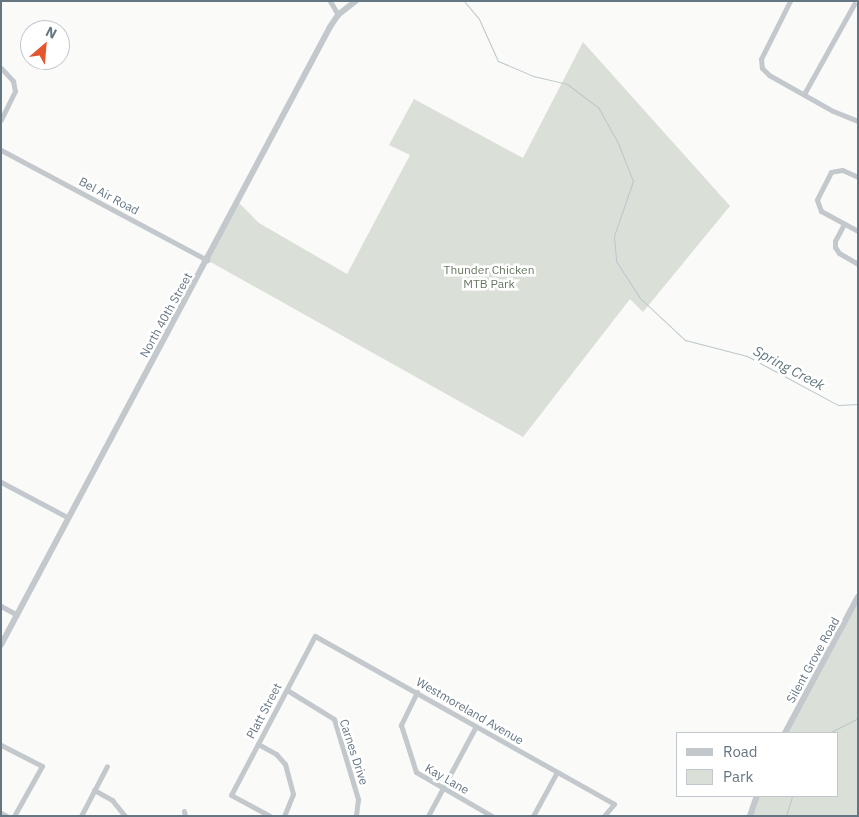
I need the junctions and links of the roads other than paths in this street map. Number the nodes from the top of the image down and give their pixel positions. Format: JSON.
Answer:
{"nodes":[{"id":1,"x":330,"y":1,"type":"edge"},
{"id":2,"x":356,"y":1,"type":"edge"},
{"id":3,"x":790,"y":1,"type":"edge"},
{"id":4,"x":854,"y":4,"type":"edge"},
{"id":5,"x":338,"y":15,"type":"junction"},
{"id":6,"x":1,"y":68,"type":"edge"},
{"id":7,"x":804,"y":94,"type":"junction"},
{"id":8,"x":1,"y":120,"type":"edge"},
{"id":9,"x":858,"y":121,"type":"edge"},
{"id":10,"x":1,"y":150,"type":"edge"},
{"id":11,"x":858,"y":177,"type":"edge"},
{"id":12,"x":844,"y":224,"type":"junction"},
{"id":13,"x":858,"y":231,"type":"edge"},
{"id":14,"x":207,"y":260,"type":"junction"},
{"id":15,"x":858,"y":264,"type":"edge"},
{"id":16,"x":1,"y":482,"type":"edge"},
{"id":17,"x":67,"y":517,"type":"junction"},
{"id":18,"x":858,"y":597,"type":"edge"},
{"id":19,"x":1,"y":606,"type":"edge"},
{"id":20,"x":16,"y":615,"type":"junction"},
{"id":21,"x":315,"y":636,"type":"joint"},
{"id":22,"x":1,"y":644,"type":"edge"},
{"id":23,"x":287,"y":690,"type":"junction"},
{"id":24,"x":417,"y":692,"type":"junction"},
{"id":25,"x":475,"y":728,"type":"junction"},
{"id":26,"x":786,"y":732,"type":"edge"},
{"id":27,"x":258,"y":744,"type":"junction"},
{"id":28,"x":1,"y":745,"type":"edge"},
{"id":29,"x":107,"y":766,"type":"dead end"},
{"id":30,"x":557,"y":772,"type":"junction"},
{"id":31,"x":443,"y":788,"type":"junction"},
{"id":32,"x":94,"y":790,"type":"junction"},
{"id":33,"x":757,"y":797,"type":"edge"},
{"id":34,"x":1,"y":813,"type":"edge"},
{"id":35,"x":7,"y":816,"type":"edge"},
{"id":36,"x":14,"y":816,"type":"edge"},
{"id":37,"x":81,"y":816,"type":"edge"},
{"id":38,"x":125,"y":816,"type":"edge"},
{"id":39,"x":270,"y":816,"type":"edge"},
{"id":40,"x":284,"y":816,"type":"edge"},
{"id":41,"x":356,"y":816,"type":"edge"},
{"id":42,"x":428,"y":816,"type":"edge"},
{"id":43,"x":492,"y":816,"type":"edge"},
{"id":44,"x":533,"y":816,"type":"edge"},
{"id":45,"x":604,"y":816,"type":"edge"},
{"id":46,"x":750,"y":816,"type":"edge"}],
"edges":[{"from":1,"to":5,"type":"street"},
{"from":2,"to":5,"type":"street","name":"North 40th Street"},
{"from":3,"to":7,"type":"street"},
{"from":4,"to":7,"type":"street"},
{"from":5,"to":14,"type":"street","name":"North 40th Street"},
{"from":6,"to":8,"type":"street"},
{"from":7,"to":9,"type":"street"},
{"from":10,"to":14,"type":"street","name":"Bel Air Road"},
{"from":11,"to":12,"type":"street"},
{"from":12,"to":13,"type":"street"},
{"from":12,"to":15,"type":"street"},
{"from":14,"to":17,"type":"street","name":"North 40th Street"},
{"from":16,"to":17,"type":"street"},
{"from":17,"to":20,"type":"street","name":"North 40th Street"},
{"from":18,"to":26,"type":"street","name":"Silent Grove Road"},
{"from":19,"to":20,"type":"street"},
{"from":20,"to":22,"type":"street","name":"North 40th Street"},
{"from":21,"to":23,"type":"street","name":"Platt Street"},
{"from":21,"to":24,"type":"street","name":"Westmoreland Avenue"},
{"from":23,"to":27,"type":"street","name":"Platt Street"},
{"from":23,"to":41,"type":"street","name":"Carnes Drive"},
{"from":24,"to":25,"type":"street","name":"Westmoreland Avenue"},
{"from":24,"to":31,"type":"street","name":"Kay Lane"},
{"from":25,"to":30,"type":"street","name":"Westmoreland Avenue"},
{"from":25,"to":31,"type":"street"},
{"from":27,"to":39,"type":"street","name":"Platt Street"},
{"from":27,"to":40,"type":"street"},
{"from":28,"to":36,"type":"street"},
{"from":29,"to":32,"type":"street"},
{"from":30,"to":44,"type":"street"},
{"from":30,"to":45,"type":"street","name":"Westmoreland Avenue"},
{"from":31,"to":42,"type":"street"},
{"from":31,"to":43,"type":"street","name":"Kay Lane"},
{"from":32,"to":37,"type":"street"},
{"from":32,"to":38,"type":"street"},
{"from":33,"to":46,"type":"street"},
{"from":34,"to":35,"type":"street"}]}
